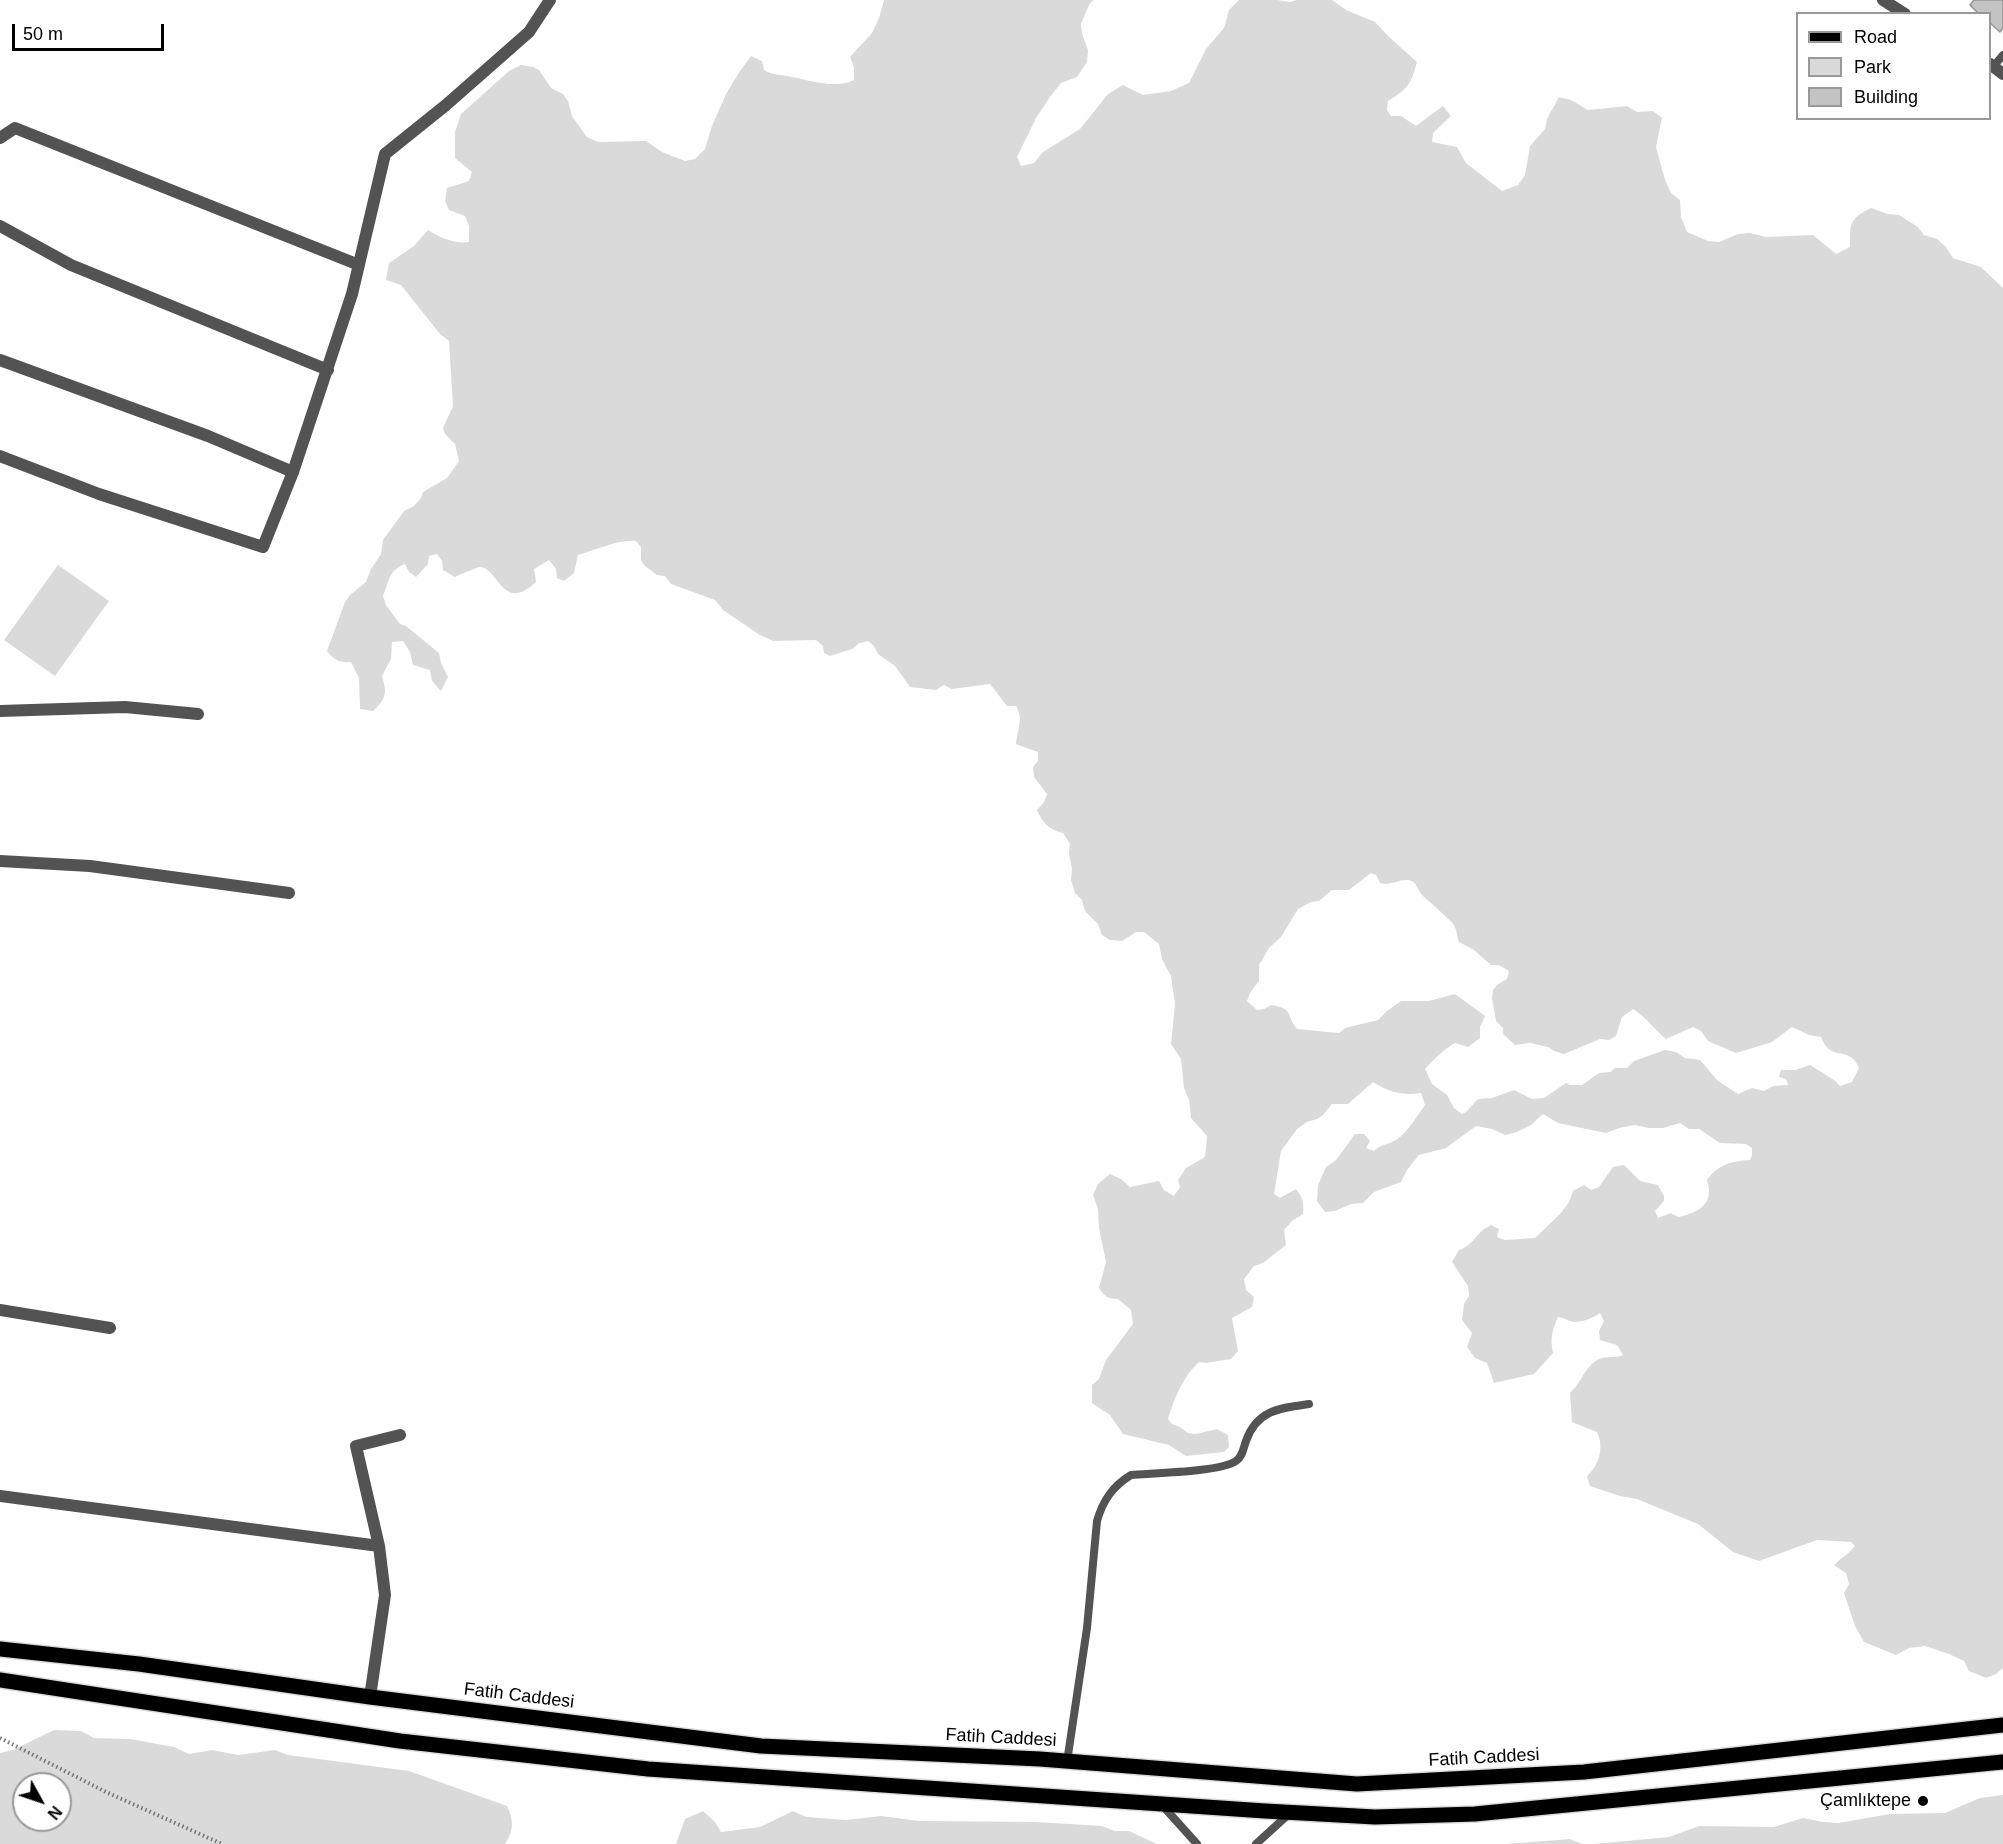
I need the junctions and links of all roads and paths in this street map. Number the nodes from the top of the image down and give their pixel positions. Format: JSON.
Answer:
{"nodes":[{"id":1,"x":550,"y":0,"type":"edge"},
{"id":2,"x":1883,"y":0,"type":"edge"},
{"id":3,"x":1902,"y":12,"type":"edge"},
{"id":4,"x":2003,"y":55,"type":"edge"},
{"id":5,"x":1995,"y":68,"type":"edge"},
{"id":6,"x":0,"y":138,"type":"edge"},
{"id":7,"x":0,"y":226,"type":"edge"},
{"id":8,"x":359,"y":265,"type":"junction"},
{"id":9,"x":0,"y":360,"type":"edge"},
{"id":10,"x":328,"y":370,"type":"junction"},
{"id":11,"x":0,"y":456,"type":"edge"},
{"id":12,"x":293,"y":472,"type":"junction"},
{"id":13,"x":0,"y":711,"type":"edge"},
{"id":14,"x":198,"y":714,"type":"dead end"},
{"id":15,"x":0,"y":861,"type":"edge"},
{"id":16,"x":289,"y":893,"type":"dead end"},
{"id":17,"x":0,"y":1310,"type":"edge"},
{"id":18,"x":110,"y":1328,"type":"dead end"},
{"id":19,"x":1309,"y":1404,"type":"dead end"},
{"id":20,"x":400,"y":1435,"type":"dead end"},
{"id":21,"x":0,"y":1496,"type":"edge"},
{"id":22,"x":379,"y":1546,"type":"junction"},
{"id":23,"x":0,"y":1649,"type":"edge"},
{"id":24,"x":0,"y":1680,"type":"edge"},
{"id":25,"x":370,"y":1697,"type":"junction"},
{"id":26,"x":2003,"y":1725,"type":"edge"},
{"id":27,"x":0,"y":1738,"type":"edge"},
{"id":28,"x":1067,"y":1762,"type":"junction"},
{"id":29,"x":2003,"y":1762,"type":"edge"},
{"id":30,"x":1161,"y":1804,"type":"junction"},
{"id":31,"x":1291,"y":1812,"type":"junction"},
{"id":32,"x":222,"y":1844,"type":"edge"},
{"id":33,"x":1197,"y":1844,"type":"edge"},
{"id":34,"x":1256,"y":1844,"type":"edge"}],
"edges":[{"from":1,"to":8,"type":"street"},
{"from":2,"to":3,"type":"street"},
{"from":4,"to":5,"type":"lane"},
{"from":6,"to":8,"type":"street"},
{"from":7,"to":10,"type":"street"},
{"from":8,"to":10,"type":"street"},
{"from":9,"to":12,"type":"street"},
{"from":10,"to":12,"type":"street"},
{"from":11,"to":12,"type":"street"},
{"from":13,"to":14,"type":"street"},
{"from":15,"to":16,"type":"street"},
{"from":17,"to":18,"type":"street"},
{"from":19,"to":28,"type":"lane"},
{"from":20,"to":22,"type":"street"},
{"from":21,"to":22,"type":"street"},
{"from":22,"to":25,"type":"street"},
{"from":23,"to":25,"type":"main road","name":"Fatih Caddesi"},
{"from":24,"to":30,"type":"main road"},
{"from":25,"to":28,"type":"main road","name":"Fatih Caddesi"},
{"from":26,"to":28,"type":"main road","name":"Fatih Caddesi"},
{"from":27,"to":32,"type":"path"},
{"from":29,"to":31,"type":"main road"},
{"from":30,"to":31,"type":"main road"},
{"from":30,"to":33,"type":"lane"},
{"from":31,"to":34,"type":"lane"}]}
